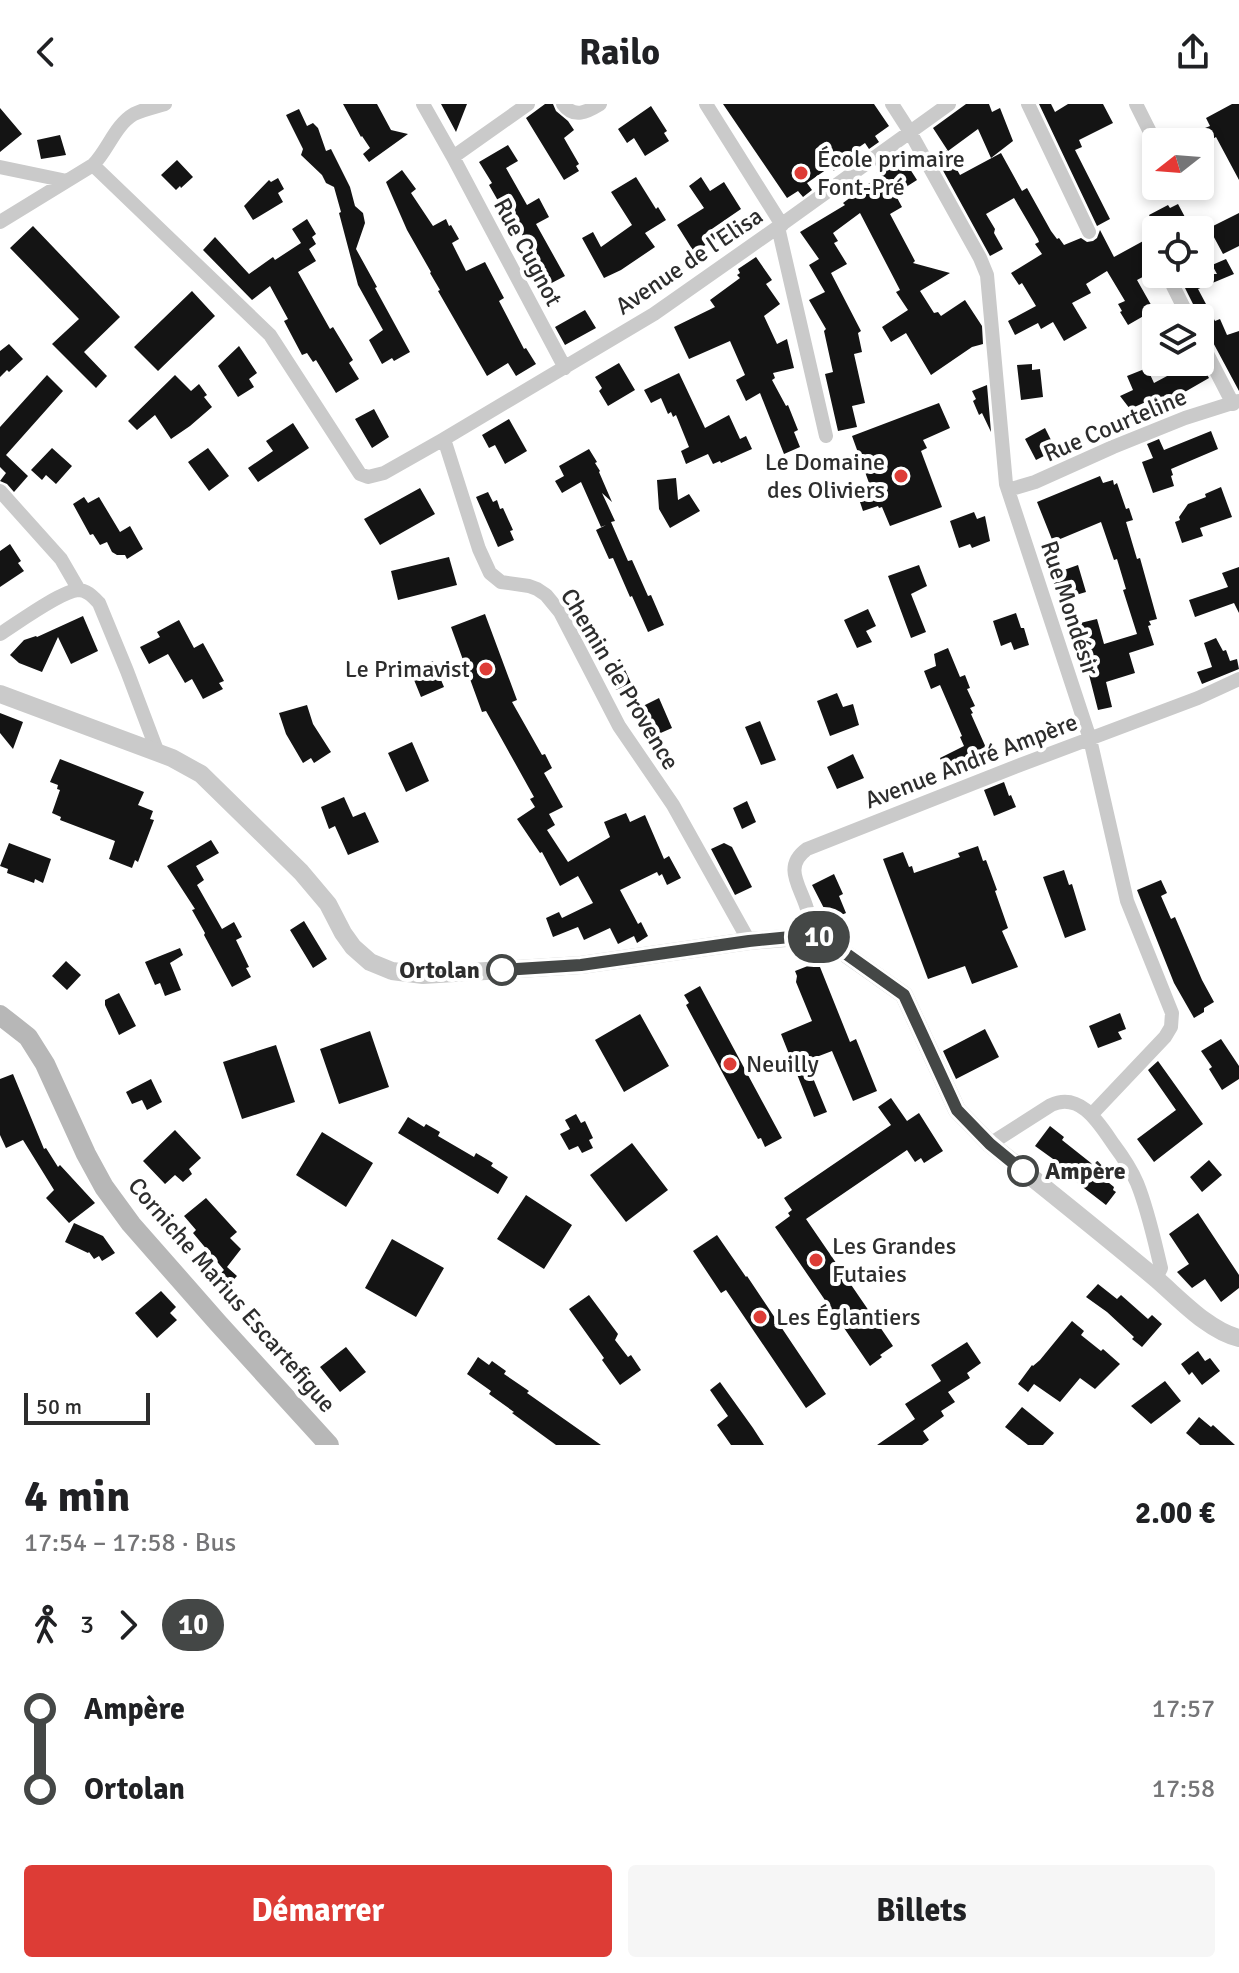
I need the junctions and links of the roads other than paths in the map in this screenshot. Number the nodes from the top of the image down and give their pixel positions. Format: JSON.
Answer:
{"nodes":[{"id":1,"x":165,"y":104,"type":"edge"},
{"id":2,"x":423,"y":104,"type":"edge"},
{"id":3,"x":528,"y":104,"type":"edge"},
{"id":4,"x":563,"y":104,"type":"edge"},
{"id":5,"x":600,"y":104,"type":"edge"},
{"id":6,"x":706,"y":104,"type":"edge"},
{"id":7,"x":892,"y":104,"type":"edge"},
{"id":8,"x":949,"y":104,"type":"edge"},
{"id":9,"x":1028,"y":104,"type":"edge"},
{"id":10,"x":1136,"y":104,"type":"edge"},
{"id":11,"x":1148,"y":128,"type":"edge"},
{"id":12,"x":910,"y":132,"type":"junction"},
{"id":13,"x":453,"y":157,"type":"junction"},
{"id":14,"x":93,"y":165,"type":"junction"},
{"id":15,"x":0,"y":167,"type":"edge"},
{"id":16,"x":67,"y":181,"type":"junction"},
{"id":17,"x":0,"y":222,"type":"edge"},
{"id":18,"x":780,"y":226,"type":"junction"},
{"id":19,"x":1089,"y":232,"type":"dead end"},
{"id":20,"x":1214,"y":364,"type":"edge"},
{"id":21,"x":565,"y":368,"type":"junction"},
{"id":22,"x":1236,"y":403,"type":"edge"},
{"id":23,"x":826,"y":436,"type":"dead end"},
{"id":24,"x":444,"y":439,"type":"junction"},
{"id":25,"x":1008,"y":490,"type":"junction"},
{"id":26,"x":0,"y":491,"type":"edge"},
{"id":27,"x":79,"y":590,"type":"junction"},
{"id":28,"x":0,"y":634,"type":"edge"},
{"id":29,"x":1239,"y":679,"type":"edge"},
{"id":30,"x":0,"y":694,"type":"edge"},
{"id":31,"x":1090,"y":739,"type":"junction"},
{"id":32,"x":158,"y":753,"type":"junction"},
{"id":33,"x":810,"y":936,"type":"junction"},
{"id":34,"x":749,"y":941,"type":"junction"},
{"id":35,"x":0,"y":1015,"type":"edge"},
{"id":36,"x":1092,"y":1114,"type":"junction"},
{"id":37,"x":990,"y":1144,"type":"junction"},
{"id":38,"x":1156,"y":1278,"type":"junction"},
{"id":39,"x":1239,"y":1338,"type":"edge"},
{"id":40,"x":329,"y":1445,"type":"edge"}],
"edges":[{"from":1,"to":14,"type":"street"},
{"from":2,"to":13,"type":"street","name":"Rue Cugnot"},
{"from":3,"to":13,"type":"street"},
{"from":4,"to":5,"type":"street"},
{"from":6,"to":18,"type":"street"},
{"from":7,"to":12,"type":"street","name":"Rue Mondésir"},
{"from":8,"to":12,"type":"street","name":"Avenue de l'Elisa"},
{"from":9,"to":19,"type":"street"},
{"from":10,"to":11,"type":"street"},
{"from":12,"to":18,"type":"street","name":"Avenue de l'Elisa"},
{"from":12,"to":25,"type":"street","name":"Rue Mondésir"},
{"from":13,"to":21,"type":"street","name":"Rue Cugnot"},
{"from":14,"to":16,"type":"street"},
{"from":14,"to":24,"type":"street"},
{"from":15,"to":16,"type":"street"},
{"from":16,"to":17,"type":"street"},
{"from":18,"to":21,"type":"street","name":"Avenue de l'Elisa"},
{"from":18,"to":23,"type":"street"},
{"from":20,"to":22,"type":"street"},
{"from":21,"to":24,"type":"street","name":"Avenue de l'Elisa"},
{"from":22,"to":25,"type":"street","name":"Rue Courteline"},
{"from":24,"to":34,"type":"street","name":"Chemin de Provence"},
{"from":25,"to":31,"type":"street","name":"Rue Mondésir"},
{"from":26,"to":27,"type":"street"},
{"from":27,"to":28,"type":"street"},
{"from":27,"to":32,"type":"street"},
{"from":29,"to":31,"type":"street","name":"Avenue André Ampère"},
{"from":30,"to":32,"type":"street"},
{"from":31,"to":33,"type":"street","name":"Avenue André Ampère"},
{"from":31,"to":36,"type":"street","name":"Rue Mondésir"},
{"from":32,"to":34,"type":"street"},
{"from":33,"to":34,"type":"street"},
{"from":33,"to":37,"type":"street"},
{"from":35,"to":40,"type":"main road","name":"Corniche Marius Escartefigue"},
{"from":36,"to":37,"type":"street"},
{"from":36,"to":38,"type":"street"},
{"from":37,"to":38,"type":"street"},
{"from":38,"to":39,"type":"street"}]}
